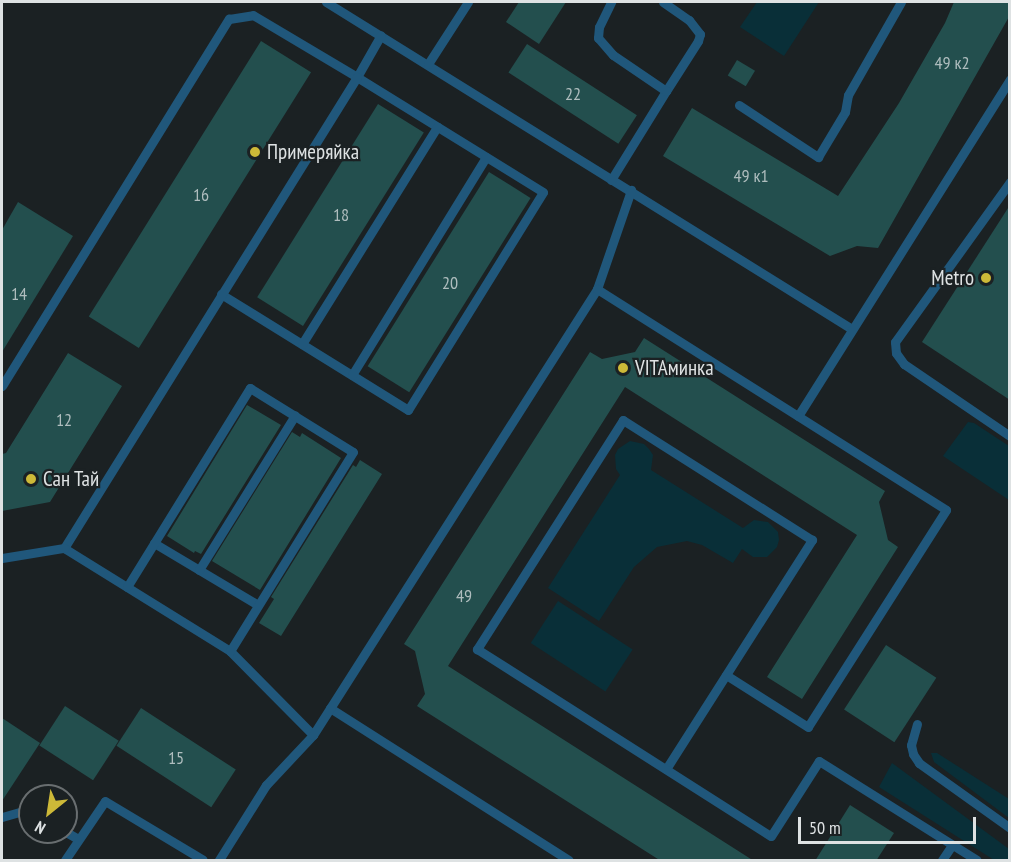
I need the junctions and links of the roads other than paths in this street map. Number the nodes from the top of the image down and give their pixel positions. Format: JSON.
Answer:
{"nodes":[{"id":1,"x":326,"y":2,"type":"edge"},
{"id":2,"x":468,"y":2,"type":"edge"},
{"id":3,"x":611,"y":2,"type":"edge"},
{"id":4,"x":663,"y":2,"type":"edge"},
{"id":5,"x":901,"y":2,"type":"edge"},
{"id":6,"x":381,"y":35,"type":"junction"},
{"id":7,"x":428,"y":64,"type":"junction"},
{"id":8,"x":357,"y":77,"type":"junction"},
{"id":9,"x":1010,"y":79,"type":"edge"},
{"id":10,"x":666,"y":91,"type":"junction"},
{"id":11,"x":739,"y":105,"type":"dead end"},
{"id":12,"x":437,"y":126,"type":"junction"},
{"id":13,"x":486,"y":157,"type":"junction"},
{"id":14,"x":611,"y":180,"type":"junction"},
{"id":15,"x":1010,"y":182,"type":"edge"},
{"id":16,"x":631,"y":190,"type":"junction"},
{"id":17,"x":597,"y":289,"type":"junction"},
{"id":18,"x":221,"y":294,"type":"junction"},
{"id":19,"x":852,"y":329,"type":"junction"},
{"id":20,"x":302,"y":344,"type":"junction"},
{"id":21,"x":352,"y":375,"type":"junction"},
{"id":22,"x":2,"y":386,"type":"edge"},
{"id":23,"x":295,"y":416,"type":"junction"},
{"id":24,"x":798,"y":416,"type":"junction"},
{"id":25,"x":1010,"y":436,"type":"edge"},
{"id":26,"x":154,"y":543,"type":"junction"},
{"id":27,"x":64,"y":548,"type":"junction"},
{"id":28,"x":2,"y":558,"type":"edge"},
{"id":29,"x":199,"y":570,"type":"junction"},
{"id":30,"x":127,"y":587,"type":"junction"},
{"id":31,"x":258,"y":605,"type":"junction"},
{"id":32,"x":230,"y":651,"type":"junction"},
{"id":33,"x":726,"y":675,"type":"junction"},
{"id":34,"x":330,"y":708,"type":"junction"},
{"id":35,"x":917,"y":724,"type":"dead end"},
{"id":36,"x":313,"y":735,"type":"junction"},
{"id":37,"x":666,"y":769,"type":"junction"},
{"id":38,"x":18,"y":812,"type":"edge"},
{"id":39,"x":2,"y":817,"type":"edge"},
{"id":40,"x":1010,"y":828,"type":"edge"},
{"id":41,"x":78,"y":839,"type":"edge"},
{"id":42,"x":75,"y":844,"type":"edge"},
{"id":43,"x":952,"y":845,"type":"junction"},
{"id":44,"x":65,"y":861,"type":"edge"},
{"id":45,"x":203,"y":861,"type":"edge"},
{"id":46,"x":219,"y":861,"type":"edge"},
{"id":47,"x":569,"y":861,"type":"edge"},
{"id":48,"x":942,"y":861,"type":"edge"},
{"id":49,"x":977,"y":861,"type":"edge"}],
"edges":[{"from":1,"to":6,"type":"lane"},
{"from":2,"to":7,"type":"lane"},
{"from":3,"to":10,"type":"lane"},
{"from":4,"to":10,"type":"lane"},
{"from":5,"to":11,"type":"lane"},
{"from":6,"to":7,"type":"lane"},
{"from":6,"to":8,"type":"lane"},
{"from":7,"to":14,"type":"lane"},
{"from":8,"to":12,"type":"lane"},
{"from":8,"to":18,"type":"lane"},
{"from":8,"to":22,"type":"lane"},
{"from":9,"to":19,"type":"lane"},
{"from":10,"to":14,"type":"lane"},
{"from":12,"to":13,"type":"lane"},
{"from":12,"to":20,"type":"lane"},
{"from":13,"to":21,"type":"lane"},
{"from":13,"to":21,"type":"lane"},
{"from":14,"to":16,"type":"lane"},
{"from":15,"to":25,"type":"lane"},
{"from":16,"to":17,"type":"lane"},
{"from":16,"to":19,"type":"lane"},
{"from":17,"to":24,"type":"lane"},
{"from":17,"to":34,"type":"lane"},
{"from":18,"to":20,"type":"lane"},
{"from":18,"to":27,"type":"lane"},
{"from":19,"to":24,"type":"lane"},
{"from":20,"to":21,"type":"lane"},
{"from":23,"to":26,"type":"lane"},
{"from":23,"to":29,"type":"lane"},
{"from":23,"to":31,"type":"lane"},
{"from":24,"to":33,"type":"lane"},
{"from":26,"to":29,"type":"lane"},
{"from":26,"to":30,"type":"lane"},
{"from":27,"to":28,"type":"lane"},
{"from":27,"to":30,"type":"lane"},
{"from":29,"to":31,"type":"lane"},
{"from":30,"to":32,"type":"lane"},
{"from":31,"to":32,"type":"lane"},
{"from":32,"to":36,"type":"lane"},
{"from":33,"to":37,"type":"lane"},
{"from":33,"to":37,"type":"lane"},
{"from":34,"to":36,"type":"lane"},
{"from":34,"to":47,"type":"lane"},
{"from":35,"to":40,"type":"lane"},
{"from":36,"to":46,"type":"lane"},
{"from":37,"to":43,"type":"lane"},
{"from":38,"to":39,"type":"lane"},
{"from":41,"to":45,"type":"lane"},
{"from":42,"to":44,"type":"lane"},
{"from":43,"to":48,"type":"lane"},
{"from":43,"to":49,"type":"lane"}]}
